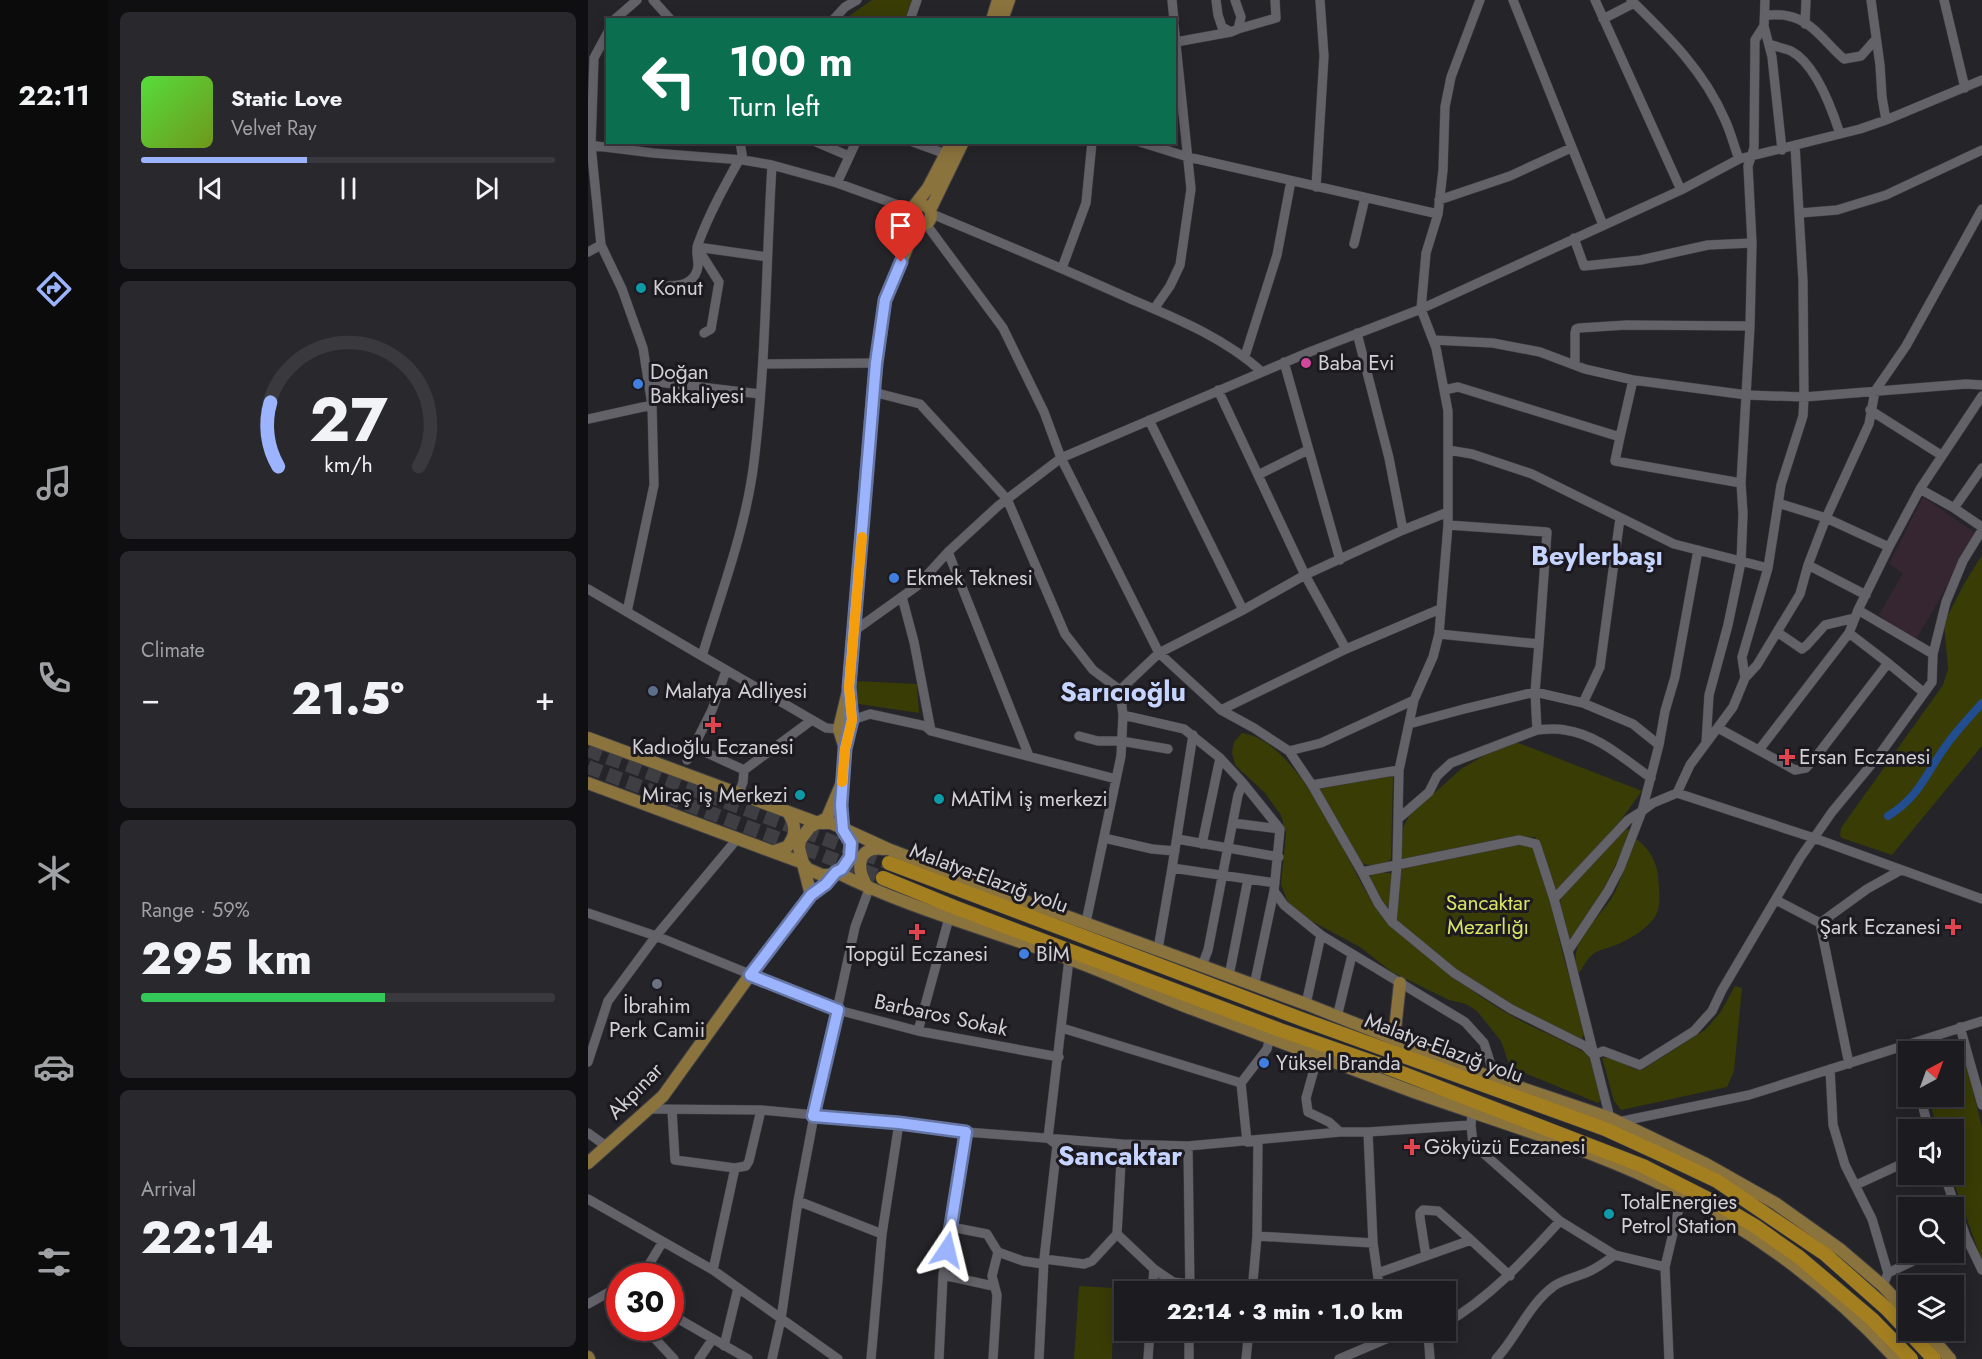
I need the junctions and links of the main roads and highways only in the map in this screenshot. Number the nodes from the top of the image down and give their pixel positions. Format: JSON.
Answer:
{"nodes":[{"id":1,"x":998,"y":0,"type":"edge"},
{"id":2,"x":1009,"y":0,"type":"edge"},
{"id":3,"x":993,"y":18,"type":"edge"},
{"id":4,"x":1003,"y":18,"type":"edge"},
{"id":5,"x":962,"y":144,"type":"edge"},
{"id":6,"x":949,"y":148,"type":"edge"},
{"id":7,"x":913,"y":208,"type":"junction"},
{"id":8,"x":926,"y":218,"type":"junction"},
{"id":9,"x":849,"y":687,"type":"junction"},
{"id":10,"x":588,"y":738,"type":"edge"},
{"id":11,"x":845,"y":749,"type":"junction"},
{"id":12,"x":588,"y":783,"type":"edge"},
{"id":13,"x":841,"y":785,"type":"junction"},
{"id":14,"x":788,"y":812,"type":"junction"},
{"id":15,"x":818,"y":823,"type":"junction"},
{"id":16,"x":843,"y":830,"type":"junction"},
{"id":17,"x":775,"y":851,"type":"junction"},
{"id":18,"x":889,"y":856,"type":"junction"},
{"id":19,"x":803,"y":863,"type":"junction"},
{"id":20,"x":836,"y":872,"type":"junction"},
{"id":21,"x":883,"y":878,"type":"tunnel mouth"},
{"id":22,"x":870,"y":889,"type":"junction"},
{"id":23,"x":811,"y":895,"type":"junction"},
{"id":24,"x":1400,"y":982,"type":"road end"},
{"id":25,"x":1368,"y":1028,"type":"junction"},
{"id":26,"x":1394,"y":1039,"type":"junction"},
{"id":27,"x":1402,"y":1055,"type":"junction"},
{"id":28,"x":1497,"y":1084,"type":"junction"},
{"id":29,"x":588,"y":1163,"type":"edge"},
{"id":30,"x":1898,"y":1302,"type":"edge"},
{"id":31,"x":1934,"y":1341,"type":"edge"},
{"id":32,"x":1896,"y":1359,"type":"edge"},
{"id":33,"x":1911,"y":1359,"type":"edge"},
{"id":34,"x":1934,"y":1359,"type":"edge"},
{"id":35,"x":1950,"y":1359,"type":"edge"}],
"edges":[{"from":1,"to":3,"type":"main road"},
{"from":2,"to":4,"type":"main road"},
{"from":5,"to":8,"type":"main road"},
{"from":6,"to":7,"type":"main road"},
{"from":7,"to":8,"type":"main road"},
{"from":7,"to":8,"type":"main road"},
{"from":8,"to":9,"type":"main road"},
{"from":9,"to":11,"type":"main road"},
{"from":9,"to":11,"type":"main road"},
{"from":10,"to":14,"type":"main road"},
{"from":11,"to":13,"type":"main road"},
{"from":12,"to":17,"type":"main road"},
{"from":13,"to":15,"type":"main road"},
{"from":13,"to":16,"type":"main road"},
{"from":14,"to":15,"type":"main road"},
{"from":14,"to":17,"type":"main road"},
{"from":15,"to":16,"type":"main road"},
{"from":15,"to":19,"type":"main road"},
{"from":16,"to":18,"type":"main road"},
{"from":16,"to":20,"type":"main road"},
{"from":17,"to":19,"type":"main road"},
{"from":18,"to":22,"type":"main road"},
{"from":18,"to":25,"type":"main road"},
{"from":18,"to":27,"type":"highway","name":"Malatya-Elazığ yolu"},
{"from":19,"to":20,"type":"main road"},
{"from":19,"to":23,"type":"main road"},
{"from":20,"to":22,"type":"main road"},
{"from":20,"to":23,"type":"main road","name":"Akpınar"},
{"from":21,"to":33,"type":"highway"},
{"from":22,"to":32,"type":"main road"},
{"from":23,"to":29,"type":"main road","name":"Akpınar"},
{"from":24,"to":26,"type":"main road"},
{"from":25,"to":26,"type":"main road"},
{"from":25,"to":27,"type":"main road"},
{"from":26,"to":28,"type":"main road"},
{"from":27,"to":28,"type":"highway","name":"Malatya-Elazığ yolu"},
{"from":28,"to":30,"type":"main road"},
{"from":28,"to":34,"type":"highway","name":"Malatya-Elazığ yolu"},
{"from":31,"to":35,"type":"main road"}]}
